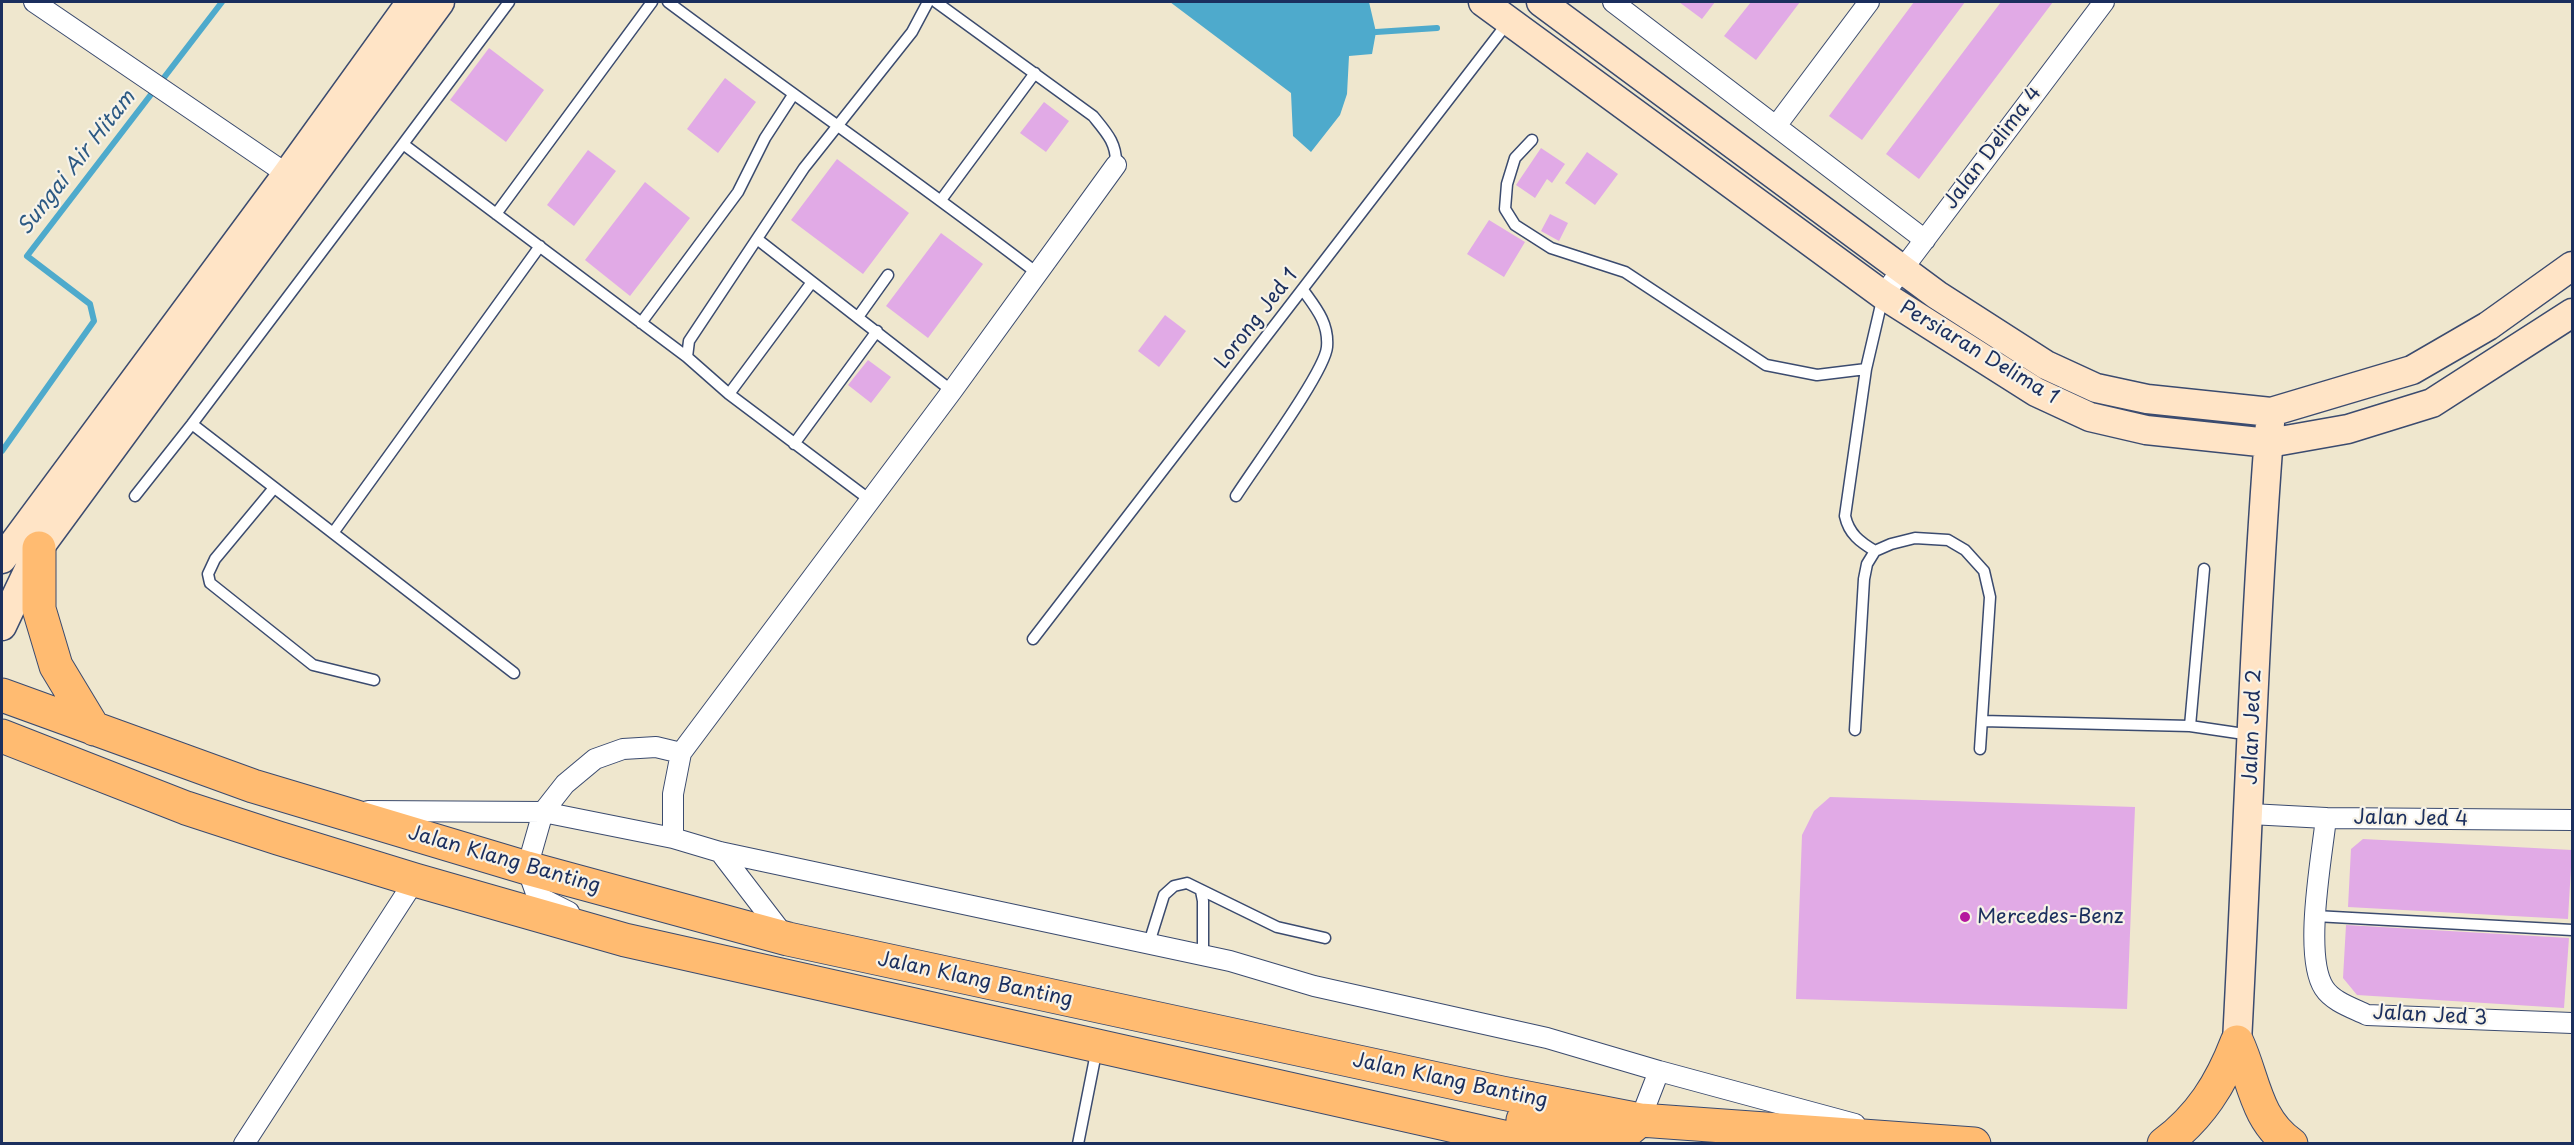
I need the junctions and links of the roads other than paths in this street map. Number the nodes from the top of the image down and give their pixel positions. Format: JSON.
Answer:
{"nodes":[{"id":1,"x":34,"y":2,"type":"edge"},
{"id":2,"x":411,"y":2,"type":"edge"},
{"id":3,"x":440,"y":2,"type":"edge"},
{"id":4,"x":509,"y":2,"type":"edge"},
{"id":5,"x":651,"y":2,"type":"edge"},
{"id":6,"x":668,"y":2,"type":"edge"},
{"id":7,"x":928,"y":2,"type":"edge"},
{"id":8,"x":936,"y":2,"type":"edge"},
{"id":9,"x":1483,"y":2,"type":"edge"},
{"id":10,"x":1541,"y":2,"type":"edge"},
{"id":11,"x":1616,"y":2,"type":"edge"},
{"id":12,"x":1869,"y":2,"type":"edge"},
{"id":13,"x":2104,"y":2,"type":"edge"},
{"id":14,"x":58,"y":8,"type":"edge"},
{"id":15,"x":1509,"y":21,"type":"junction"},
{"id":16,"x":1035,"y":73,"type":"junction"},
{"id":17,"x":793,"y":95,"type":"junction"},
{"id":18,"x":837,"y":126,"type":"junction"},
{"id":19,"x":1776,"y":126,"type":"junction"},
{"id":20,"x":1532,"y":140,"type":"dead end"},
{"id":21,"x":403,"y":144,"type":"junction"},
{"id":22,"x":1116,"y":165,"type":"joint"},
{"id":23,"x":296,"y":180,"type":"junction"},
{"id":24,"x":942,"y":200,"type":"junction"},
{"id":25,"x":496,"y":214,"type":"junction"},
{"id":26,"x":757,"y":238,"type":"junction"},
{"id":27,"x":1925,"y":240,"type":"junction"},
{"id":28,"x":540,"y":246,"type":"junction"},
{"id":29,"x":2572,"y":266,"type":"edge"},
{"id":30,"x":1902,"y":270,"type":"junction"},
{"id":31,"x":1037,"y":273,"type":"junction"},
{"id":32,"x":888,"y":275,"type":"dead end"},
{"id":33,"x":812,"y":282,"type":"junction"},
{"id":34,"x":1303,"y":290,"type":"junction"},
{"id":35,"x":1883,"y":295,"type":"junction"},
{"id":36,"x":2572,"y":313,"type":"edge"},
{"id":37,"x":858,"y":317,"type":"junction"},
{"id":38,"x":641,"y":323,"type":"junction"},
{"id":39,"x":877,"y":331,"type":"junction"},
{"id":40,"x":687,"y":357,"type":"junction"},
{"id":41,"x":1866,"y":369,"type":"junction"},
{"id":42,"x":952,"y":391,"type":"junction"},
{"id":43,"x":729,"y":394,"type":"junction"},
{"id":44,"x":2271,"y":412,"type":"junction"},
{"id":45,"x":192,"y":424,"type":"junction"},
{"id":46,"x":2269,"y":443,"type":"junction"},
{"id":47,"x":794,"y":444,"type":"junction"},
{"id":48,"x":274,"y":488,"type":"junction"},
{"id":49,"x":135,"y":496,"type":"dead end"},
{"id":50,"x":1236,"y":496,"type":"dead end"},
{"id":51,"x":870,"y":500,"type":"junction"},
{"id":52,"x":333,"y":533,"type":"junction"},
{"id":53,"x":39,"y":548,"type":"junction"},
{"id":54,"x":1875,"y":551,"type":"junction"},
{"id":55,"x":2,"y":560,"type":"edge"},
{"id":56,"x":2204,"y":569,"type":"dead end"},
{"id":57,"x":2,"y":626,"type":"edge"},
{"id":58,"x":1033,"y":639,"type":"dead end"},
{"id":59,"x":514,"y":673,"type":"dead end"},
{"id":60,"x":374,"y":680,"type":"dead end"},
{"id":61,"x":2,"y":695,"type":"edge"},
{"id":62,"x":1982,"y":721,"type":"junction"},
{"id":63,"x":2190,"y":726,"type":"junction"},
{"id":64,"x":94,"y":729,"type":"junction"},
{"id":65,"x":1855,"y":730,"type":"dead end"},
{"id":66,"x":2251,"y":735,"type":"junction"},
{"id":67,"x":2,"y":736,"type":"edge"},
{"id":68,"x":1980,"y":748,"type":"dead end"},
{"id":69,"x":681,"y":753,"type":"junction"},
{"id":70,"x":336,"y":810,"type":"junction"},
{"id":71,"x":543,"y":812,"type":"junction"},
{"id":72,"x":2250,"y":814,"type":"junction"},
{"id":73,"x":2326,"y":818,"type":"junction"},
{"id":74,"x":2572,"y":820,"type":"edge"},
{"id":75,"x":673,"y":838,"type":"junction"},
{"id":76,"x":720,"y":852,"type":"junction"},
{"id":77,"x":527,"y":868,"type":"junction"},
{"id":78,"x":415,"y":880,"type":"junction"},
{"id":79,"x":1201,"y":891,"type":"junction"},
{"id":80,"x":2315,"y":916,"type":"junction"},
{"id":81,"x":2572,"y":930,"type":"edge"},
{"id":82,"x":1325,"y":938,"type":"dead end"},
{"id":83,"x":788,"y":939,"type":"junction"},
{"id":84,"x":625,"y":940,"type":"junction"},
{"id":85,"x":1149,"y":943,"type":"junction"},
{"id":86,"x":1203,"y":955,"type":"junction"},
{"id":87,"x":2572,"y":1023,"type":"edge"},
{"id":88,"x":2237,"y":1042,"type":"junction"},
{"id":89,"x":1098,"y":1045,"type":"junction"},
{"id":90,"x":1659,"y":1071,"type":"junction"},
{"id":91,"x":1270,"y":1085,"type":"junction"},
{"id":92,"x":1640,"y":1120,"type":"junction"},
{"id":93,"x":1914,"y":1139,"type":"junction"},
{"id":94,"x":244,"y":1143,"type":"edge"},
{"id":95,"x":1078,"y":1143,"type":"edge"},
{"id":96,"x":1527,"y":1143,"type":"edge"},
{"id":97,"x":1974,"y":1143,"type":"edge"},
{"id":98,"x":2164,"y":1143,"type":"edge"},
{"id":99,"x":2291,"y":1143,"type":"edge"}],
"edges":[{"from":1,"to":14,"type":"street"},
{"from":2,"to":23,"type":"street"},
{"from":3,"to":23,"type":"street"},
{"from":4,"to":21,"type":"lane"},
{"from":5,"to":25,"type":"lane"},
{"from":6,"to":17,"type":"lane"},
{"from":7,"to":18,"type":"lane"},
{"from":8,"to":16,"type":"lane"},
{"from":9,"to":15,"type":"street","name":"Persiaran Delima 1"},
{"from":10,"to":30,"type":"street","name":"Persiaran Delima 1"},
{"from":11,"to":19,"type":"street"},
{"from":12,"to":19,"type":"street"},
{"from":13,"to":27,"type":"street","name":"Jalan Delima 4"},
{"from":14,"to":23,"type":"street"},
{"from":15,"to":34,"type":"lane","name":"Lorong Jed 1"},
{"from":15,"to":35,"type":"street","name":"Persiaran Delima 1"},
{"from":16,"to":22,"type":"lane"},
{"from":16,"to":24,"type":"lane"},
{"from":17,"to":18,"type":"lane"},
{"from":17,"to":38,"type":"lane"},
{"from":18,"to":24,"type":"lane"},
{"from":18,"to":26,"type":"lane"},
{"from":19,"to":27,"type":"street"},
{"from":20,"to":41,"type":"lane"},
{"from":21,"to":25,"type":"lane"},
{"from":21,"to":45,"type":"lane"},
{"from":22,"to":31,"type":"street"},
{"from":23,"to":53,"type":"street"},
{"from":23,"to":55,"type":"street"},
{"from":24,"to":31,"type":"lane"},
{"from":25,"to":28,"type":"lane"},
{"from":26,"to":33,"type":"lane"},
{"from":26,"to":40,"type":"lane"},
{"from":27,"to":30,"type":"street","name":"Jalan Delima 4"},
{"from":28,"to":38,"type":"lane"},
{"from":28,"to":52,"type":"lane"},
{"from":29,"to":44,"type":"street","name":"Persiaran Delima 1"},
{"from":30,"to":35,"type":"street","name":"Jalan Delima 4"},
{"from":30,"to":44,"type":"street","name":"Persiaran Delima 1"},
{"from":31,"to":42,"type":"street"},
{"from":32,"to":37,"type":"lane"},
{"from":33,"to":37,"type":"lane"},
{"from":33,"to":43,"type":"lane"},
{"from":34,"to":50,"type":"lane"},
{"from":34,"to":58,"type":"lane","name":"Lorong Jed 1"},
{"from":35,"to":41,"type":"lane"},
{"from":35,"to":46,"type":"street","name":"Persiaran Delima 1"},
{"from":36,"to":46,"type":"street","name":"Persiaran Delima 1"},
{"from":37,"to":39,"type":"lane"},
{"from":38,"to":40,"type":"lane"},
{"from":39,"to":42,"type":"lane"},
{"from":39,"to":47,"type":"lane"},
{"from":40,"to":43,"type":"lane"},
{"from":41,"to":54,"type":"lane"},
{"from":42,"to":51,"type":"street"},
{"from":43,"to":47,"type":"lane"},
{"from":44,"to":46,"type":"street","name":"Jalan Jed 2"},
{"from":45,"to":48,"type":"lane"},
{"from":45,"to":49,"type":"lane"},
{"from":46,"to":66,"type":"street","name":"Jalan Jed 2"},
{"from":47,"to":51,"type":"lane"},
{"from":48,"to":52,"type":"lane"},
{"from":48,"to":60,"type":"lane"},
{"from":51,"to":69,"type":"street"},
{"from":52,"to":59,"type":"lane"},
{"from":53,"to":57,"type":"street"},
{"from":53,"to":64,"type":"highway"},
{"from":54,"to":62,"type":"lane"},
{"from":54,"to":65,"type":"lane"},
{"from":56,"to":63,"type":"lane"},
{"from":61,"to":64,"type":"highway","name":"Jalan Klang Banting"},
{"from":62,"to":63,"type":"lane"},
{"from":62,"to":68,"type":"lane"},
{"from":63,"to":66,"type":"lane"},
{"from":64,"to":70,"type":"highway","name":"Jalan Klang Banting"},
{"from":66,"to":72,"type":"street","name":"Jalan Jed 2"},
{"from":67,"to":78,"type":"highway","name":"Jalan Klang Banting"},
{"from":69,"to":71,"type":"street"},
{"from":69,"to":75,"type":"street"},
{"from":70,"to":71,"type":"street"},
{"from":70,"to":77,"type":"highway","name":"Jalan Klang Banting"},
{"from":71,"to":75,"type":"street"},
{"from":71,"to":77,"type":"street"},
{"from":72,"to":73,"type":"street","name":"Jalan Jed 4"},
{"from":72,"to":88,"type":"street","name":"Jalan Jed 2"},
{"from":73,"to":74,"type":"street","name":"Jalan Jed 4"},
{"from":73,"to":80,"type":"street","name":"Jalan Jed 3"},
{"from":75,"to":76,"type":"street"},
{"from":76,"to":83,"type":"street"},
{"from":76,"to":85,"type":"street"},
{"from":77,"to":83,"type":"highway","name":"Jalan Klang Banting"},
{"from":77,"to":84,"type":"street"},
{"from":78,"to":84,"type":"highway","name":"Jalan Klang Banting"},
{"from":78,"to":94,"type":"street"},
{"from":79,"to":82,"type":"lane"},
{"from":79,"to":85,"type":"lane"},
{"from":79,"to":86,"type":"lane"},
{"from":80,"to":81,"type":"lane"},
{"from":80,"to":87,"type":"street","name":"Jalan Jed 3"},
{"from":83,"to":92,"type":"highway","name":"Jalan Klang Banting"},
{"from":84,"to":89,"type":"highway","name":"Jalan Klang Banting"},
{"from":85,"to":86,"type":"street"},
{"from":86,"to":90,"type":"street"},
{"from":88,"to":98,"type":"highway"},
{"from":88,"to":99,"type":"highway"},
{"from":89,"to":91,"type":"highway","name":"Jalan Klang Banting"},
{"from":89,"to":95,"type":"lane"},
{"from":90,"to":92,"type":"street"},
{"from":90,"to":93,"type":"street"},
{"from":91,"to":92,"type":"highway"},
{"from":91,"to":96,"type":"highway","name":"Jalan Klang Banting"},
{"from":92,"to":93,"type":"highway","name":"Jalan Klang Banting"},
{"from":93,"to":97,"type":"highway","name":"Jalan Klang Banting"}]}
